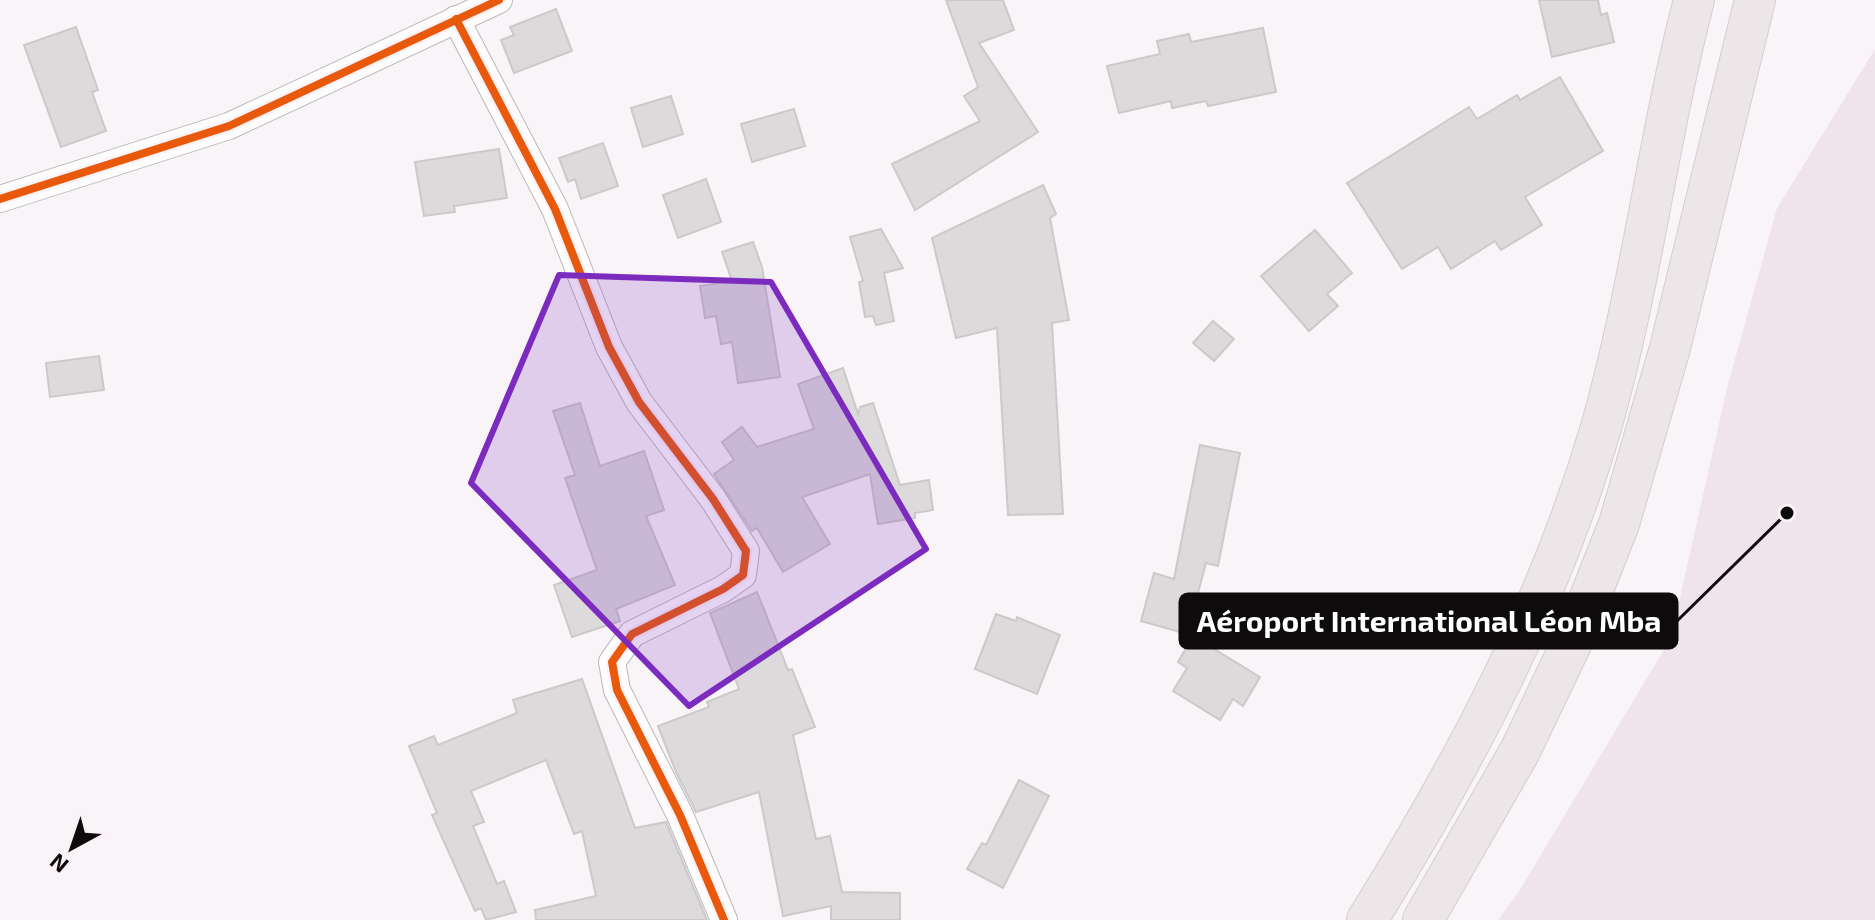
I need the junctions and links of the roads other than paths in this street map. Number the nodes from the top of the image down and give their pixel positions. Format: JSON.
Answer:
{"nodes":[{"id":1,"x":499,"y":0,"type":"edge"},
{"id":2,"x":1694,"y":0,"type":"edge"},
{"id":3,"x":1755,"y":0,"type":"edge"},
{"id":4,"x":456,"y":19,"type":"junction"},
{"id":5,"x":0,"y":199,"type":"edge"},
{"id":6,"x":724,"y":920,"type":"edge"},
{"id":7,"x":1367,"y":920,"type":"edge"},
{"id":8,"x":1423,"y":920,"type":"edge"}],
"edges":[{"from":1,"to":4,"type":"street"},
{"from":2,"to":7,"type":"main road"},
{"from":3,"to":8,"type":"main road"},
{"from":4,"to":5,"type":"street"},
{"from":4,"to":6,"type":"street"}]}
